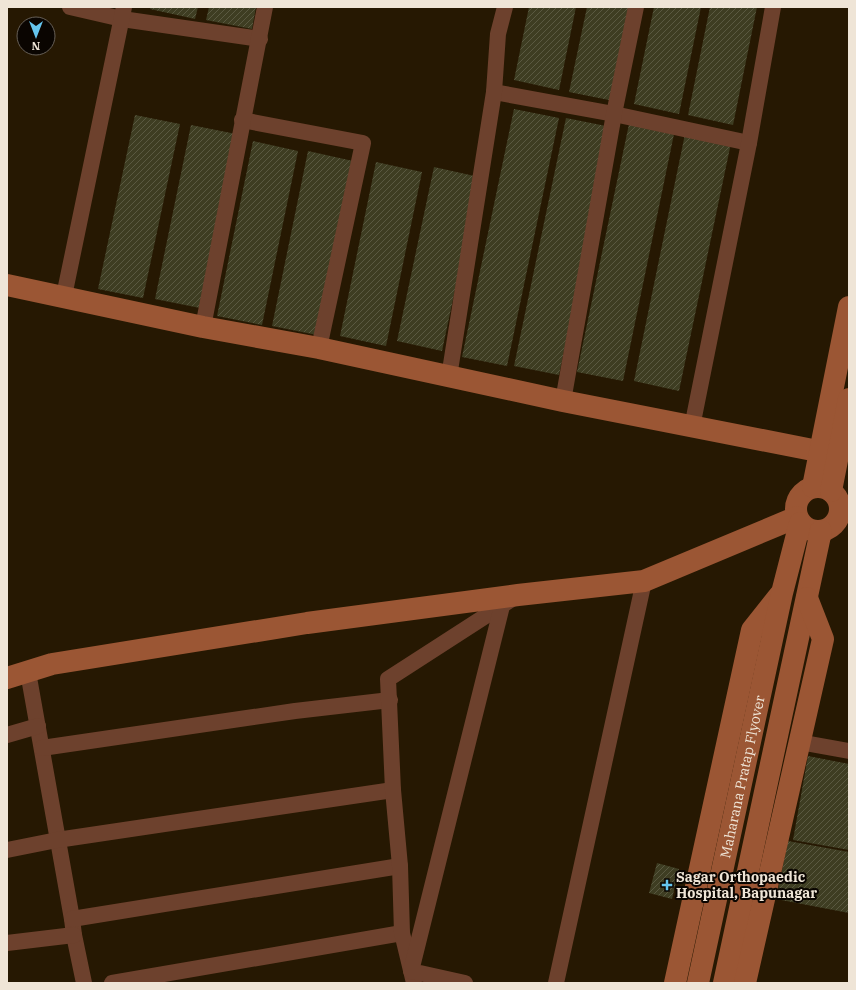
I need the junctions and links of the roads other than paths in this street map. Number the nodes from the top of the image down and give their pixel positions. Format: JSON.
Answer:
{"nodes":[{"id":1,"x":70,"y":7,"type":"edge"},
{"id":2,"x":265,"y":7,"type":"edge"},
{"id":3,"x":505,"y":7,"type":"edge"},
{"id":4,"x":636,"y":7,"type":"edge"},
{"id":5,"x":773,"y":7,"type":"edge"},
{"id":6,"x":123,"y":13,"type":"edge"},
{"id":7,"x":260,"y":39,"type":"junction"},
{"id":8,"x":494,"y":92,"type":"junction"},
{"id":9,"x":614,"y":114,"type":"junction"},
{"id":10,"x":242,"y":120,"type":"junction"},
{"id":11,"x":749,"y":143,"type":"junction"},
{"id":12,"x":7,"y":285,"type":"edge"},
{"id":13,"x":64,"y":296,"type":"junction"},
{"id":14,"x":849,"y":307,"type":"edge"},
{"id":15,"x":203,"y":327,"type":"junction"},
{"id":16,"x":319,"y":348,"type":"junction"},
{"id":17,"x":448,"y":376,"type":"junction"},
{"id":18,"x":849,"y":399,"type":"edge"},
{"id":19,"x":563,"y":402,"type":"junction"},
{"id":20,"x":692,"y":427,"type":"junction"},
{"id":21,"x":829,"y":454,"type":"junction"},
{"id":22,"x":832,"y":493,"type":"edge"},
{"id":23,"x":844,"y":518,"type":"edge"},
{"id":24,"x":798,"y":520,"type":"junction"},
{"id":25,"x":821,"y":531,"type":"junction"},
{"id":26,"x":644,"y":581,"type":"junction"},
{"id":27,"x":782,"y":593,"type":"junction"},
{"id":28,"x":807,"y":598,"type":"junction"},
{"id":29,"x":510,"y":600,"type":"junction"},
{"id":30,"x":28,"y":672,"type":"junction"},
{"id":31,"x":7,"y":678,"type":"edge"},
{"id":32,"x":390,"y":700,"type":"junction"},
{"id":33,"x":38,"y":726,"type":"junction"},
{"id":34,"x":7,"y":734,"type":"edge"},
{"id":35,"x":800,"y":742,"type":"junction"},
{"id":36,"x":42,"y":748,"type":"junction"},
{"id":37,"x":849,"y":751,"type":"edge"},
{"id":38,"x":393,"y":790,"type":"junction"},
{"id":39,"x":57,"y":840,"type":"junction"},
{"id":40,"x":7,"y":850,"type":"edge"},
{"id":41,"x":400,"y":866,"type":"junction"},
{"id":42,"x":72,"y":919,"type":"junction"},
{"id":43,"x":402,"y":933,"type":"junction"},
{"id":44,"x":74,"y":935,"type":"junction"},
{"id":45,"x":7,"y":943,"type":"edge"},
{"id":46,"x":412,"y":977,"type":"edge"},
{"id":47,"x":84,"y":983,"type":"edge"},
{"id":48,"x":112,"y":983,"type":"edge"},
{"id":49,"x":465,"y":983,"type":"edge"},
{"id":50,"x":556,"y":983,"type":"edge"},
{"id":51,"x":675,"y":983,"type":"edge"},
{"id":52,"x":698,"y":983,"type":"edge"},
{"id":53,"x":724,"y":983,"type":"edge"},
{"id":54,"x":745,"y":983,"type":"edge"}],
"edges":[{"from":1,"to":6,"type":"street"},
{"from":2,"to":7,"type":"street"},
{"from":3,"to":8,"type":"street"},
{"from":4,"to":9,"type":"street"},
{"from":5,"to":11,"type":"street"},
{"from":6,"to":7,"type":"street"},
{"from":6,"to":13,"type":"street"},
{"from":7,"to":10,"type":"street"},
{"from":8,"to":9,"type":"street"},
{"from":8,"to":17,"type":"street"},
{"from":9,"to":11,"type":"street"},
{"from":9,"to":19,"type":"street"},
{"from":10,"to":15,"type":"street"},
{"from":10,"to":16,"type":"street"},
{"from":11,"to":20,"type":"street"},
{"from":12,"to":13,"type":"street"},
{"from":13,"to":15,"type":"street"},
{"from":14,"to":21,"type":"street"},
{"from":15,"to":16,"type":"street"},
{"from":16,"to":17,"type":"street"},
{"from":17,"to":19,"type":"street"},
{"from":18,"to":21,"type":"street"},
{"from":19,"to":20,"type":"street"},
{"from":20,"to":21,"type":"street"},
{"from":21,"to":22,"type":"street"},
{"from":22,"to":23,"type":"street"},
{"from":22,"to":24,"type":"street"},
{"from":23,"to":25,"type":"street"},
{"from":24,"to":25,"type":"street"},
{"from":24,"to":26,"type":"street"},
{"from":24,"to":27,"type":"street","name":"Maharana Pratap Flyover"},
{"from":25,"to":28,"type":"street","name":"Maharana Pratap Flyover"},
{"from":26,"to":29,"type":"street"},
{"from":26,"to":50,"type":"street"},
{"from":27,"to":51,"type":"street"},
{"from":27,"to":52,"type":"street","name":"Maharana Pratap Flyover"},
{"from":28,"to":35,"type":"street"},
{"from":28,"to":53,"type":"street","name":"Maharana Pratap Flyover"},
{"from":29,"to":30,"type":"street"},
{"from":29,"to":32,"type":"street"},
{"from":29,"to":46,"type":"street"},
{"from":30,"to":31,"type":"street"},
{"from":30,"to":33,"type":"street"},
{"from":32,"to":36,"type":"street"},
{"from":32,"to":38,"type":"street"},
{"from":33,"to":34,"type":"street"},
{"from":33,"to":36,"type":"street"},
{"from":35,"to":37,"type":"street"},
{"from":35,"to":54,"type":"street"},
{"from":36,"to":39,"type":"street"},
{"from":38,"to":39,"type":"street"},
{"from":38,"to":41,"type":"street"},
{"from":39,"to":40,"type":"street"},
{"from":39,"to":42,"type":"street"},
{"from":41,"to":42,"type":"street"},
{"from":41,"to":43,"type":"street"},
{"from":42,"to":44,"type":"street"},
{"from":43,"to":46,"type":"street"},
{"from":43,"to":48,"type":"street"},
{"from":44,"to":45,"type":"street"},
{"from":44,"to":47,"type":"street"},
{"from":46,"to":49,"type":"street"}]}
